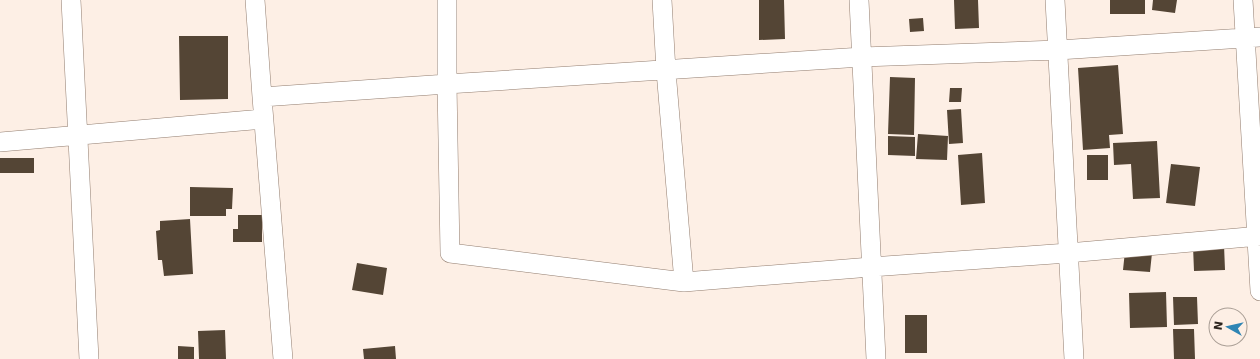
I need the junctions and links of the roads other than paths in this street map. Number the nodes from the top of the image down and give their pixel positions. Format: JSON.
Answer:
{"nodes":[{"id":1,"x":71,"y":0,"type":"edge"},
{"id":2,"x":255,"y":0,"type":"edge"},
{"id":3,"x":447,"y":0,"type":"edge"},
{"id":4,"x":662,"y":0,"type":"edge"},
{"id":5,"x":860,"y":0,"type":"edge"},
{"id":6,"x":1055,"y":0,"type":"edge"},
{"id":7,"x":1243,"y":0,"type":"edge"},
{"id":8,"x":1252,"y":38,"type":"edge"},
{"id":9,"x":1058,"y":50,"type":"junction"},
{"id":10,"x":862,"y":57,"type":"junction"},
{"id":11,"x":666,"y":70,"type":"junction"},
{"id":12,"x":447,"y":84,"type":"junction"},
{"id":13,"x":262,"y":98,"type":"junction"},
{"id":14,"x":264,"y":119,"type":"junction"},
{"id":15,"x":77,"y":135,"type":"junction"},
{"id":16,"x":0,"y":142,"type":"edge"},
{"id":17,"x":1258,"y":236,"type":"edge"},
{"id":18,"x":1068,"y":254,"type":"junction"},
{"id":19,"x":871,"y":267,"type":"junction"},
{"id":20,"x":684,"y":282,"type":"junction"},
{"id":21,"x":1260,"y":291,"type":"edge"},
{"id":22,"x":89,"y":359,"type":"edge"},
{"id":23,"x":283,"y":359,"type":"edge"},
{"id":24,"x":876,"y":359,"type":"edge"},
{"id":25,"x":1074,"y":359,"type":"edge"}],
"edges":[{"from":1,"to":15,"type":"street"},
{"from":2,"to":13,"type":"street"},
{"from":3,"to":12,"type":"street"},
{"from":4,"to":11,"type":"street"},
{"from":5,"to":10,"type":"street"},
{"from":6,"to":9,"type":"street"},
{"from":7,"to":8,"type":"street"},
{"from":8,"to":9,"type":"street"},
{"from":8,"to":17,"type":"street"},
{"from":9,"to":10,"type":"street"},
{"from":9,"to":18,"type":"street"},
{"from":10,"to":11,"type":"street"},
{"from":10,"to":19,"type":"street"},
{"from":11,"to":12,"type":"street"},
{"from":11,"to":20,"type":"street"},
{"from":12,"to":13,"type":"street"},
{"from":12,"to":20,"type":"street"},
{"from":13,"to":14,"type":"street"},
{"from":14,"to":15,"type":"street"},
{"from":14,"to":23,"type":"street"},
{"from":15,"to":16,"type":"street"},
{"from":15,"to":22,"type":"street"},
{"from":17,"to":18,"type":"street"},
{"from":17,"to":21,"type":"street"},
{"from":18,"to":19,"type":"street"},
{"from":18,"to":25,"type":"street"},
{"from":19,"to":20,"type":"street"},
{"from":19,"to":24,"type":"street"}]}
